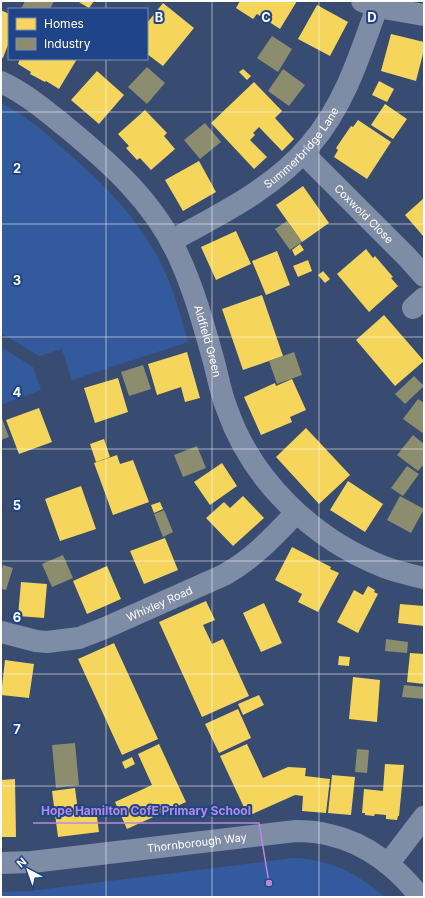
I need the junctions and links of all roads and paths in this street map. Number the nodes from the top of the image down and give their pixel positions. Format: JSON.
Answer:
{"nodes":[{"id":1,"x":370,"y":4,"type":"edge"},
{"id":2,"x":424,"y":15,"type":"edge"},
{"id":3,"x":1,"y":82,"type":"edge"},
{"id":4,"x":303,"y":153,"type":"junction"},
{"id":5,"x":171,"y":241,"type":"junction"},
{"id":6,"x":424,"y":276,"type":"edge"},
{"id":7,"x":296,"y":513,"type":"junction"},
{"id":8,"x":424,"y":578,"type":"edge"},
{"id":9,"x":1,"y":632,"type":"edge"},
{"id":10,"x":424,"y":817,"type":"edge"},
{"id":11,"x":1,"y":863,"type":"edge"},
{"id":12,"x":388,"y":864,"type":"junction"},
{"id":13,"x":420,"y":897,"type":"edge"}],
"edges":[{"from":1,"to":2,"type":"street"},
{"from":1,"to":4,"type":"street","name":"Summerbridge Lane"},
{"from":3,"to":5,"type":"street","name":"Aldfield Green"},
{"from":4,"to":5,"type":"street","name":"Summerbridge Lane"},
{"from":4,"to":6,"type":"street","name":"Coxwold Close"},
{"from":5,"to":7,"type":"street","name":"Aldfield Green"},
{"from":7,"to":8,"type":"street","name":"Aldfield Green"},
{"from":7,"to":9,"type":"street","name":"Whixley Road"},
{"from":10,"to":12,"type":"street"},
{"from":11,"to":12,"type":"street","name":"Thornborough Way"},
{"from":12,"to":13,"type":"street","name":"Thornborough Way"}]}
